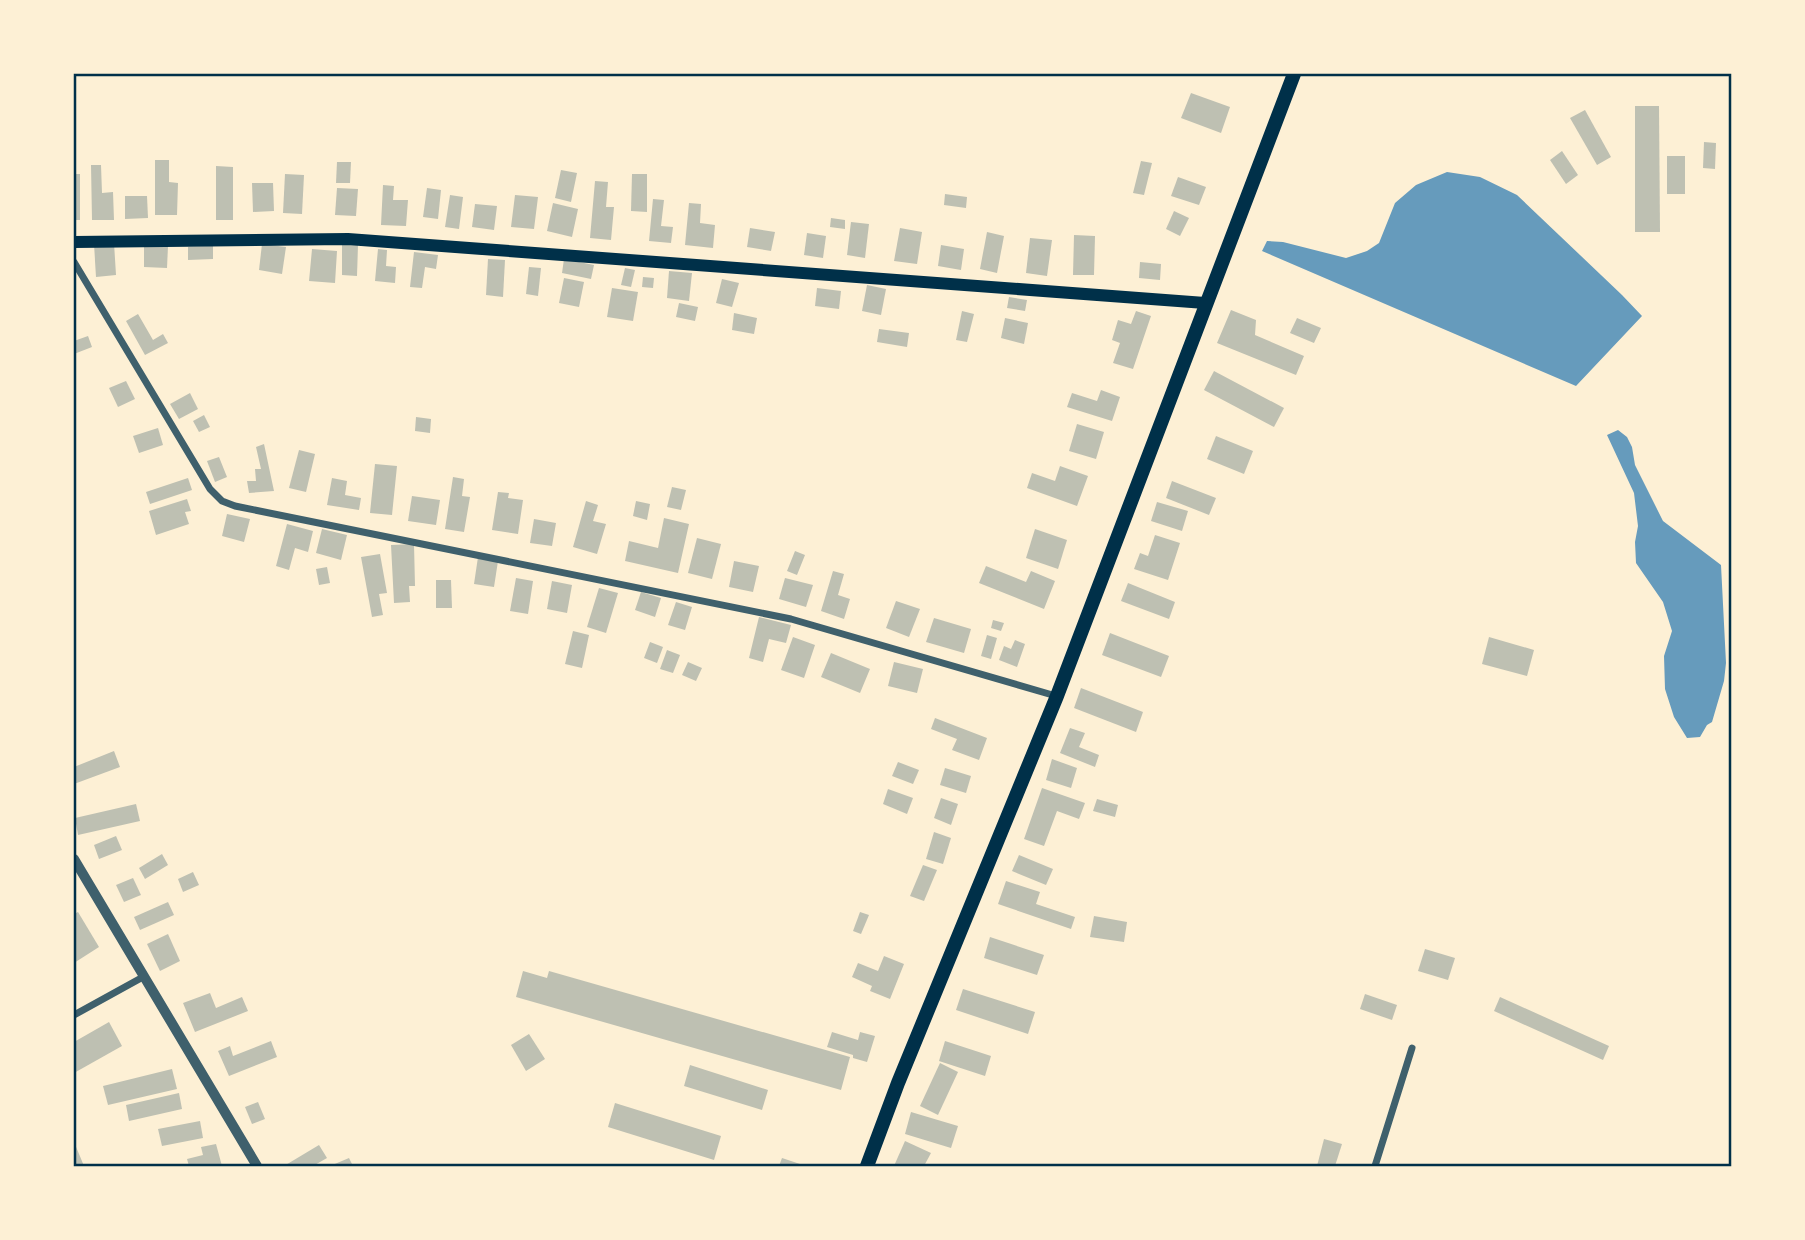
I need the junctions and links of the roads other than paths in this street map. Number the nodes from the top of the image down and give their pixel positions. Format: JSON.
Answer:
{"nodes":[{"id":1,"x":1294,"y":74,"type":"edge"},
{"id":2,"x":74,"y":242,"type":"edge"},
{"id":3,"x":74,"y":262,"type":"edge"},
{"id":4,"x":1205,"y":303,"type":"junction"},
{"id":5,"x":1057,"y":696,"type":"junction"},
{"id":6,"x":74,"y":859,"type":"edge"},
{"id":7,"x":143,"y":976,"type":"junction"},
{"id":8,"x":74,"y":1015,"type":"edge"},
{"id":9,"x":1412,"y":1048,"type":"dead end"},
{"id":10,"x":257,"y":1167,"type":"edge"},
{"id":11,"x":867,"y":1167,"type":"edge"},
{"id":12,"x":1375,"y":1167,"type":"edge"}],
"edges":[{"from":1,"to":4,"type":"main road"},
{"from":2,"to":4,"type":"main road"},
{"from":3,"to":5,"type":"street"},
{"from":4,"to":5,"type":"main road"},
{"from":5,"to":11,"type":"main road"},
{"from":6,"to":7,"type":"street"},
{"from":7,"to":8,"type":"street"},
{"from":7,"to":10,"type":"street"},
{"from":9,"to":12,"type":"street"}]}
